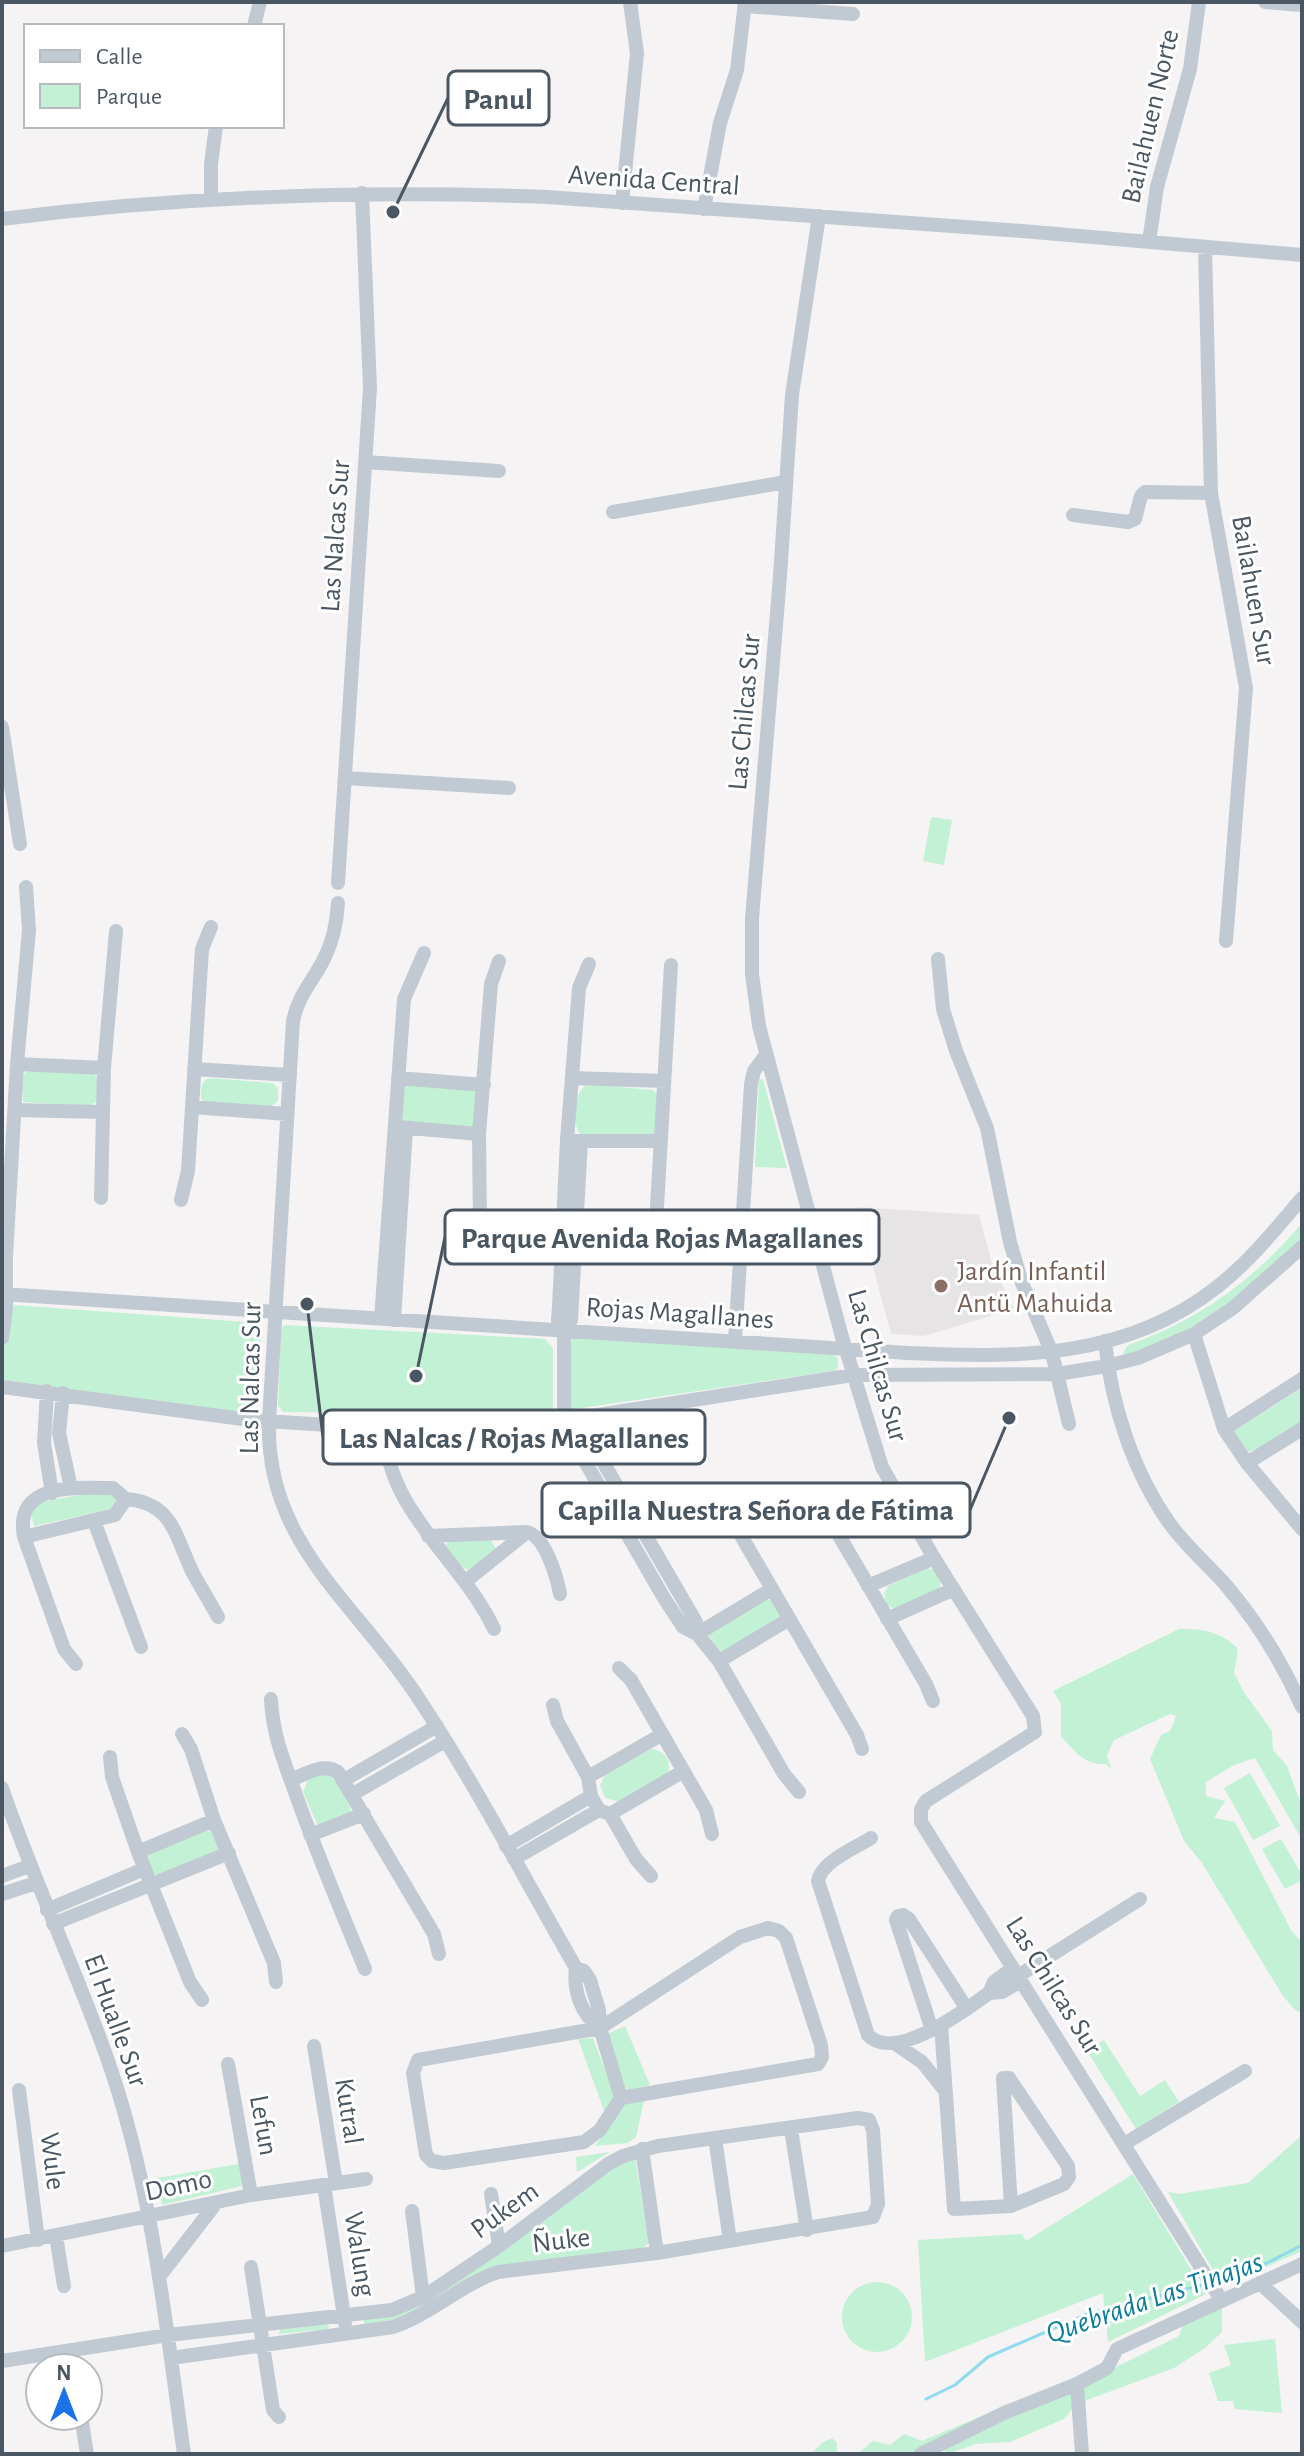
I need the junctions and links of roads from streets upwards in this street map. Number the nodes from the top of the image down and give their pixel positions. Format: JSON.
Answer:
{"nodes":[{"id":1,"x":260,"y":2,"type":"edge"},
{"id":2,"x":630,"y":2,"type":"edge"},
{"id":3,"x":1199,"y":2,"type":"edge"},
{"id":4,"x":1265,"y":2,"type":"edge"},
{"id":5,"x":745,"y":4,"type":"edge"},
{"id":6,"x":1302,"y":5,"type":"edge"},
{"id":7,"x":853,"y":14,"type":"dead end"},
{"id":8,"x":254,"y":24,"type":"edge"},
{"id":9,"x":216,"y":128,"type":"edge"},
{"id":10,"x":362,"y":193,"type":"junction"},
{"id":11,"x":211,"y":198,"type":"junction"},
{"id":12,"x":622,"y":203,"type":"junction"},
{"id":13,"x":704,"y":209,"type":"junction"},
{"id":14,"x":819,"y":216,"type":"junction"},
{"id":15,"x":2,"y":219,"type":"edge"},
{"id":16,"x":1149,"y":242,"type":"junction"},
{"id":17,"x":1205,"y":247,"type":"junction"},
{"id":18,"x":1302,"y":255,"type":"edge"},
{"id":19,"x":365,"y":462,"type":"junction"},
{"id":20,"x":499,"y":471,"type":"dead end"},
{"id":21,"x":786,"y":482,"type":"junction"},
{"id":22,"x":1211,"y":493,"type":"junction"},
{"id":23,"x":613,"y":512,"type":"dead end"},
{"id":24,"x":1073,"y":515,"type":"dead end"},
{"id":25,"x":2,"y":727,"type":"edge"},
{"id":26,"x":345,"y":778,"type":"junction"},
{"id":27,"x":509,"y":788,"type":"dead end"},
{"id":28,"x":20,"y":844,"type":"dead end"},
{"id":29,"x":338,"y":883,"type":"dead end"},
{"id":30,"x":26,"y":887,"type":"dead end"},
{"id":31,"x":338,"y":903,"type":"dead end"},
{"id":32,"x":211,"y":927,"type":"dead end"},
{"id":33,"x":116,"y":931,"type":"dead end"},
{"id":34,"x":1226,"y":941,"type":"dead end"},
{"id":35,"x":424,"y":953,"type":"dead end"},
{"id":36,"x":938,"y":959,"type":"dead end"},
{"id":37,"x":499,"y":961,"type":"dead end"},
{"id":38,"x":589,"y":964,"type":"dead end"},
{"id":39,"x":671,"y":965,"type":"dead end"},
{"id":40,"x":766,"y":1055,"type":"junction"},
{"id":41,"x":17,"y":1064,"type":"junction"},
{"id":42,"x":104,"y":1068,"type":"junction"},
{"id":43,"x":194,"y":1069,"type":"junction"},
{"id":44,"x":290,"y":1075,"type":"junction"},
{"id":45,"x":398,"y":1078,"type":"junction"},
{"id":46,"x":572,"y":1078,"type":"junction"},
{"id":47,"x":664,"y":1081,"type":"junction"},
{"id":48,"x":484,"y":1085,"type":"junction"},
{"id":49,"x":192,"y":1107,"type":"junction"},
{"id":50,"x":15,"y":1110,"type":"junction"},
{"id":51,"x":103,"y":1112,"type":"junction"},
{"id":52,"x":287,"y":1114,"type":"junction"},
{"id":53,"x":400,"y":1128,"type":"junction"},
{"id":54,"x":479,"y":1134,"type":"junction"},
{"id":55,"x":574,"y":1140,"type":"junction"},
{"id":56,"x":660,"y":1141,"type":"junction"},
{"id":57,"x":101,"y":1198,"type":"dead end"},
{"id":58,"x":1302,"y":1198,"type":"edge"},
{"id":59,"x":181,"y":1200,"type":"dead end"},
{"id":60,"x":480,"y":1226,"type":"dead end"},
{"id":61,"x":655,"y":1241,"type":"dead end"},
{"id":62,"x":1302,"y":1247,"type":"edge"},
{"id":63,"x":4,"y":1294,"type":"edge"},
{"id":64,"x":275,"y":1312,"type":"junction"},
{"id":65,"x":387,"y":1319,"type":"junction"},
{"id":66,"x":564,"y":1331,"type":"junction"},
{"id":67,"x":1194,"y":1334,"type":"junction"},
{"id":68,"x":2,"y":1338,"type":"edge"},
{"id":69,"x":735,"y":1341,"type":"junction"},
{"id":70,"x":1105,"y":1341,"type":"junction"},
{"id":71,"x":845,"y":1349,"type":"junction"},
{"id":72,"x":1052,"y":1353,"type":"junction"},
{"id":73,"x":1107,"y":1366,"type":"junction"},
{"id":74,"x":1057,"y":1374,"type":"junction"},
{"id":75,"x":853,"y":1375,"type":"junction"},
{"id":76,"x":1302,"y":1379,"type":"edge"},
{"id":77,"x":2,"y":1387,"type":"edge"},
{"id":78,"x":55,"y":1392,"type":"junction"},
{"id":79,"x":566,"y":1420,"type":"junction"},
{"id":80,"x":269,"y":1421,"type":"junction"},
{"id":81,"x":1069,"y":1424,"type":"dead end"},
{"id":82,"x":384,"y":1427,"type":"junction"},
{"id":83,"x":1224,"y":1429,"type":"junction"},
{"id":84,"x":1302,"y":1429,"type":"edge"},
{"id":85,"x":1247,"y":1463,"type":"junction"},
{"id":86,"x":71,"y":1488,"type":"junction"},
{"id":87,"x":52,"y":1493,"type":"junction"},
{"id":88,"x":813,"y":1497,"type":"dead end"},
{"id":89,"x":126,"y":1499,"type":"junction"},
{"id":90,"x":725,"y":1514,"type":"dead end"},
{"id":91,"x":94,"y":1521,"type":"junction"},
{"id":92,"x":1302,"y":1529,"type":"edge"},
{"id":93,"x":527,"y":1532,"type":"junction"},
{"id":94,"x":428,"y":1536,"type":"junction"},
{"id":95,"x":24,"y":1537,"type":"junction"},
{"id":96,"x":934,"y":1558,"type":"junction"},
{"id":97,"x":466,"y":1581,"type":"junction"},
{"id":98,"x":868,"y":1586,"type":"junction"},
{"id":99,"x":954,"y":1589,"type":"junction"},
{"id":100,"x":770,"y":1590,"type":"junction"},
{"id":101,"x":560,"y":1594,"type":"dead end"},
{"id":102,"x":218,"y":1617,"type":"dead end"},
{"id":103,"x":887,"y":1619,"type":"junction"},
{"id":104,"x":788,"y":1620,"type":"junction"},
{"id":105,"x":494,"y":1629,"type":"dead end"},
{"id":106,"x":697,"y":1634,"type":"junction"},
{"id":107,"x":141,"y":1647,"type":"dead end"},
{"id":108,"x":719,"y":1661,"type":"junction"},
{"id":109,"x":76,"y":1664,"type":"dead end"},
{"id":110,"x":619,"y":1668,"type":"dead end"},
{"id":111,"x":1300,"y":1698,"type":"edge"},
{"id":112,"x":271,"y":1699,"type":"dead end"},
{"id":113,"x":933,"y":1701,"type":"dead end"},
{"id":114,"x":553,"y":1705,"type":"dead end"},
{"id":115,"x":437,"y":1726,"type":"junction"},
{"id":116,"x":182,"y":1734,"type":"dead end"},
{"id":117,"x":661,"y":1735,"type":"junction"},
{"id":118,"x":445,"y":1741,"type":"junction"},
{"id":119,"x":862,"y":1749,"type":"dead end"},
{"id":120,"x":110,"y":1757,"type":"dead end"},
{"id":121,"x":682,"y":1772,"type":"junction"},
{"id":122,"x":588,"y":1777,"type":"junction"},
{"id":123,"x":291,"y":1780,"type":"junction"},
{"id":124,"x":344,"y":1780,"type":"junction"},
{"id":125,"x":2,"y":1788,"type":"edge"},
{"id":126,"x":799,"y":1792,"type":"dead end"},
{"id":127,"x":353,"y":1794,"type":"junction"},
{"id":128,"x":591,"y":1796,"type":"junction"},
{"id":129,"x":605,"y":1812,"type":"junction"},
{"id":130,"x":364,"y":1814,"type":"junction"},
{"id":131,"x":214,"y":1820,"type":"junction"},
{"id":132,"x":712,"y":1834,"type":"dead end"},
{"id":133,"x":310,"y":1835,"type":"junction"},
{"id":134,"x":871,"y":1838,"type":"dead end"},
{"id":135,"x":138,"y":1852,"type":"junction"},
{"id":136,"x":229,"y":1853,"type":"junction"},
{"id":137,"x":510,"y":1853,"type":"junction"},
{"id":138,"x":29,"y":1866,"type":"junction"},
{"id":139,"x":144,"y":1869,"type":"junction"},
{"id":140,"x":2,"y":1876,"type":"edge"},
{"id":141,"x":651,"y":1876,"type":"dead end"},
{"id":142,"x":36,"y":1883,"type":"junction"},
{"id":143,"x":151,"y":1884,"type":"junction"},
{"id":144,"x":2,"y":1894,"type":"edge"},
{"id":145,"x":1140,"y":1899,"type":"dead end"},
{"id":146,"x":47,"y":1910,"type":"junction"},
{"id":147,"x":53,"y":1924,"type":"junction"},
{"id":148,"x":439,"y":1954,"type":"dead end"},
{"id":149,"x":365,"y":1969,"type":"dead end"},
{"id":150,"x":1018,"y":1975,"type":"junction"},
{"id":151,"x":276,"y":1982,"type":"dead end"},
{"id":152,"x":202,"y":2000,"type":"dead end"},
{"id":153,"x":967,"y":2009,"type":"junction"},
{"id":154,"x":600,"y":2028,"type":"junction"},
{"id":155,"x":937,"y":2028,"type":"junction"},
{"id":156,"x":894,"y":2043,"type":"junction"},
{"id":157,"x":314,"y":2046,"type":"dead end"},
{"id":158,"x":228,"y":2064,"type":"dead end"},
{"id":159,"x":1245,"y":2071,"type":"dead end"},
{"id":160,"x":19,"y":2090,"type":"dead end"},
{"id":161,"x":947,"y":2093,"type":"junction"},
{"id":162,"x":621,"y":2098,"type":"junction"},
{"id":163,"x":791,"y":2129,"type":"junction"},
{"id":164,"x":715,"y":2138,"type":"junction"},
{"id":165,"x":1124,"y":2144,"type":"junction"},
{"id":166,"x":642,"y":2149,"type":"junction"},
{"id":167,"x":366,"y":2179,"type":"dead end"},
{"id":168,"x":330,"y":2184,"type":"junction"},
{"id":169,"x":491,"y":2194,"type":"dead end"},
{"id":170,"x":251,"y":2195,"type":"junction"},
{"id":171,"x":217,"y":2202,"type":"junction"},
{"id":172,"x":1011,"y":2206,"type":"junction"},
{"id":173,"x":412,"y":2211,"type":"dead end"},
{"id":174,"x":151,"y":2217,"type":"junction"},
{"id":175,"x":873,"y":2217,"type":"joint"},
{"id":176,"x":807,"y":2230,"type":"junction"},
{"id":177,"x":56,"y":2236,"type":"junction"},
{"id":178,"x":38,"y":2240,"type":"junction"},
{"id":179,"x":730,"y":2241,"type":"junction"},
{"id":180,"x":2,"y":2246,"type":"edge"},
{"id":181,"x":499,"y":2246,"type":"junction"},
{"id":182,"x":657,"y":2253,"type":"junction"},
{"id":183,"x":1302,"y":2264,"type":"edge"},
{"id":184,"x":251,"y":2267,"type":"dead end"},
{"id":185,"x":159,"y":2277,"type":"junction"},
{"id":186,"x":1260,"y":2283,"type":"junction"},
{"id":187,"x":64,"y":2286,"type":"dead end"},
{"id":188,"x":423,"y":2297,"type":"junction"},
{"id":189,"x":1222,"y":2301,"type":"junction"},
{"id":190,"x":344,"y":2315,"type":"junction"},
{"id":191,"x":1302,"y":2322,"type":"edge"},
{"id":192,"x":259,"y":2327,"type":"junction"},
{"id":193,"x":347,"y":2331,"type":"junction"},
{"id":194,"x":168,"y":2335,"type":"junction"},
{"id":195,"x":262,"y":2346,"type":"junction"},
{"id":196,"x":70,"y":2350,"type":"joint"},
{"id":197,"x":171,"y":2358,"type":"junction"},
{"id":198,"x":2,"y":2361,"type":"edge"},
{"id":199,"x":1077,"y":2384,"type":"junction"},
{"id":200,"x":279,"y":2417,"type":"dead end"},
{"id":201,"x":84,"y":2432,"type":"edge"},
{"id":202,"x":87,"y":2454,"type":"edge"},
{"id":203,"x":184,"y":2454,"type":"edge"},
{"id":204,"x":921,"y":2454,"type":"edge"},
{"id":205,"x":1082,"y":2454,"type":"edge"}],
"edges":[{"from":1,"to":8,"type":"street"},
{"from":2,"to":12,"type":"street"},
{"from":3,"to":16,"type":"street","name":"Bailahuen Norte"},
{"from":4,"to":6,"type":"street"},
{"from":5,"to":7,"type":"street"},
{"from":5,"to":13,"type":"street"},
{"from":9,"to":11,"type":"street"},
{"from":10,"to":11,"type":"street","name":"Avenida Central"},
{"from":10,"to":12,"type":"street","name":"Avenida Central"},
{"from":10,"to":19,"type":"street","name":"Las Nalcas Sur"},
{"from":11,"to":15,"type":"street","name":"Avenida Central"},
{"from":12,"to":13,"type":"street","name":"Avenida Central"},
{"from":13,"to":14,"type":"street","name":"Avenida Central"},
{"from":14,"to":16,"type":"street","name":"Avenida Central"},
{"from":14,"to":21,"type":"street","name":"Las Chilcas Sur"},
{"from":16,"to":17,"type":"street","name":"Avenida Central"},
{"from":17,"to":18,"type":"street","name":"Avenida Central"},
{"from":17,"to":22,"type":"street","name":"Bailahuen Sur"},
{"from":19,"to":20,"type":"street"},
{"from":19,"to":26,"type":"street","name":"Las Nalcas Sur"},
{"from":21,"to":23,"type":"street"},
{"from":21,"to":40,"type":"street","name":"Las Chilcas Sur"},
{"from":22,"to":24,"type":"street"},
{"from":22,"to":34,"type":"street","name":"Bailahuen Sur"},
{"from":25,"to":28,"type":"street"},
{"from":26,"to":27,"type":"street"},
{"from":26,"to":29,"type":"street","name":"Las Nalcas Sur"},
{"from":30,"to":41,"type":"street"},
{"from":31,"to":44,"type":"street","name":"Las Nalcas Sur"},
{"from":32,"to":43,"type":"street"},
{"from":33,"to":42,"type":"street"},
{"from":35,"to":45,"type":"street"},
{"from":36,"to":72,"type":"street"},
{"from":37,"to":48,"type":"street"},
{"from":38,"to":46,"type":"street"},
{"from":39,"to":47,"type":"street"},
{"from":40,"to":69,"type":"street"},
{"from":40,"to":71,"type":"street","name":"Las Chilcas Sur"},
{"from":41,"to":42,"type":"street"},
{"from":41,"to":50,"type":"street"},
{"from":42,"to":51,"type":"street"},
{"from":43,"to":44,"type":"street"},
{"from":43,"to":49,"type":"street"},
{"from":44,"to":52,"type":"street","name":"Las Nalcas Sur"},
{"from":45,"to":48,"type":"street"},
{"from":45,"to":53,"type":"street"},
{"from":46,"to":47,"type":"street"},
{"from":46,"to":55,"type":"street"},
{"from":47,"to":56,"type":"street"},
{"from":48,"to":54,"type":"street"},
{"from":49,"to":52,"type":"street"},
{"from":49,"to":59,"type":"street"},
{"from":50,"to":51,"type":"street"},
{"from":50,"to":63,"type":"street"},
{"from":51,"to":57,"type":"street"},
{"from":52,"to":64,"type":"street","name":"Las Nalcas Sur"},
{"from":53,"to":54,"type":"street"},
{"from":53,"to":65,"type":"street"},
{"from":54,"to":60,"type":"street"},
{"from":55,"to":56,"type":"street"},
{"from":55,"to":66,"type":"street"},
{"from":56,"to":61,"type":"street"},
{"from":58,"to":70,"type":"street","name":"Rojas Magallanes"},
{"from":62,"to":67,"type":"street"},
{"from":63,"to":64,"type":"street","name":"Rojas Magallanes"},
{"from":63,"to":68,"type":"street"},
{"from":64,"to":65,"type":"street","name":"Rojas Magallanes"},
{"from":64,"to":80,"type":"street","name":"Las Nalcas Sur"},
{"from":65,"to":66,"type":"street","name":"Rojas Magallanes"},
{"from":66,"to":69,"type":"street","name":"Rojas Magallanes"},
{"from":66,"to":79,"type":"street"},
{"from":67,"to":73,"type":"street"},
{"from":67,"to":83,"type":"street"},
{"from":69,"to":71,"type":"street","name":"Rojas Magallanes"},
{"from":70,"to":72,"type":"street","name":"Rojas Magallanes"},
{"from":70,"to":73,"type":"street"},
{"from":71,"to":72,"type":"street","name":"Rojas Magallanes"},
{"from":71,"to":75,"type":"street","name":"Las Chilcas Sur"},
{"from":72,"to":74,"type":"street"},
{"from":73,"to":74,"type":"street"},
{"from":73,"to":111,"type":"street"},
{"from":74,"to":75,"type":"street"},
{"from":74,"to":81,"type":"street"},
{"from":75,"to":79,"type":"street"},
{"from":75,"to":96,"type":"street","name":"Las Chilcas Sur"},
{"from":76,"to":83,"type":"street"},
{"from":77,"to":78,"type":"street"},
{"from":78,"to":80,"type":"street"},
{"from":78,"to":86,"type":"street"},
{"from":78,"to":87,"type":"street"},
{"from":79,"to":82,"type":"street"},
{"from":79,"to":106,"type":"street"},
{"from":80,"to":82,"type":"street"},
{"from":80,"to":115,"type":"street","name":"Las Nalcas Sur"},
{"from":82,"to":94,"type":"street"},
{"from":83,"to":85,"type":"street"},
{"from":84,"to":85,"type":"street"},
{"from":85,"to":92,"type":"street"},
{"from":86,"to":87,"type":"street"},
{"from":86,"to":89,"type":"street"},
{"from":87,"to":95,"type":"street"},
{"from":88,"to":98,"type":"street"},
{"from":89,"to":91,"type":"street"},
{"from":89,"to":102,"type":"street"},
{"from":90,"to":100,"type":"street"},
{"from":91,"to":95,"type":"street"},
{"from":91,"to":107,"type":"street"},
{"from":93,"to":94,"type":"street"},
{"from":93,"to":97,"type":"street"},
{"from":93,"to":101,"type":"street"},
{"from":94,"to":97,"type":"street"},
{"from":95,"to":109,"type":"street"},
{"from":96,"to":98,"type":"street"},
{"from":96,"to":99,"type":"street","name":"Las Chilcas Sur"},
{"from":97,"to":105,"type":"street"},
{"from":98,"to":103,"type":"street"},
{"from":99,"to":103,"type":"street"},
{"from":99,"to":150,"type":"street","name":"Las Chilcas Sur"},
{"from":100,"to":104,"type":"street"},
{"from":100,"to":106,"type":"street"},
{"from":103,"to":113,"type":"street"},
{"from":104,"to":108,"type":"street"},
{"from":104,"to":119,"type":"street"},
{"from":106,"to":108,"type":"street"},
{"from":108,"to":126,"type":"street"},
{"from":110,"to":117,"type":"street"},
{"from":112,"to":123,"type":"street"},
{"from":114,"to":122,"type":"street"},
{"from":115,"to":118,"type":"street","name":"Las Nalcas Sur"},
{"from":115,"to":124,"type":"street"},
{"from":116,"to":131,"type":"street"},
{"from":117,"to":121,"type":"street"},
{"from":117,"to":122,"type":"street"},
{"from":118,"to":127,"type":"street"},
{"from":118,"to":137,"type":"street","name":"Las Nalcas Sur"},
{"from":120,"to":135,"type":"street"},
{"from":121,"to":129,"type":"street"},
{"from":121,"to":132,"type":"street"},
{"from":122,"to":128,"type":"street"},
{"from":123,"to":124,"type":"street"},
{"from":123,"to":133,"type":"street"},
{"from":124,"to":127,"type":"street"},
{"from":125,"to":138,"type":"street","name":"El Hualle Sur"},
{"from":127,"to":130,"type":"street"},
{"from":128,"to":129,"type":"street"},
{"from":128,"to":137,"type":"street"},
{"from":129,"to":137,"type":"street"},
{"from":129,"to":141,"type":"street"},
{"from":130,"to":133,"type":"street"},
{"from":130,"to":148,"type":"street"},
{"from":131,"to":135,"type":"street"},
{"from":131,"to":136,"type":"street"},
{"from":133,"to":149,"type":"street"},
{"from":134,"to":156,"type":"street"},
{"from":135,"to":139,"type":"street"},
{"from":136,"to":143,"type":"street"},
{"from":136,"to":151,"type":"street"},
{"from":137,"to":154,"type":"street","name":"Las Nalcas Sur"},
{"from":138,"to":140,"type":"street"},
{"from":138,"to":142,"type":"street","name":"El Hualle Sur"},
{"from":139,"to":143,"type":"street"},
{"from":139,"to":146,"type":"street"},
{"from":142,"to":144,"type":"street"},
{"from":142,"to":146,"type":"street","name":"El Hualle Sur"},
{"from":143,"to":147,"type":"street"},
{"from":143,"to":152,"type":"street"},
{"from":145,"to":150,"type":"street"},
{"from":146,"to":147,"type":"street","name":"El Hualle Sur"},
{"from":147,"to":174,"type":"street","name":"El Hualle Sur"},
{"from":150,"to":153,"type":"street"},
{"from":150,"to":165,"type":"street","name":"Las Chilcas Sur"},
{"from":153,"to":155,"type":"street"},
{"from":153,"to":155,"type":"street"},
{"from":154,"to":162,"type":"street","name":"Las Nalcas Sur"},
{"from":154,"to":162,"type":"street"},
{"from":154,"to":162,"type":"street"},
{"from":155,"to":156,"type":"street"},
{"from":155,"to":161,"type":"street"},
{"from":156,"to":161,"type":"street"},
{"from":157,"to":168,"type":"street","name":"Kutral"},
{"from":158,"to":170,"type":"street","name":"Lefun"},
{"from":159,"to":165,"type":"street"},
{"from":160,"to":178,"type":"street","name":"Wule"},
{"from":161,"to":172,"type":"street"},
{"from":163,"to":164,"type":"street","name":"Pukem"},
{"from":163,"to":175,"type":"street","name":"Pukem"},
{"from":163,"to":176,"type":"street"},
{"from":164,"to":166,"type":"street","name":"Pukem"},
{"from":164,"to":179,"type":"street"},
{"from":165,"to":189,"type":"street","name":"Las Chilcas Sur"},
{"from":166,"to":181,"type":"street","name":"Pukem"},
{"from":166,"to":182,"type":"street"},
{"from":167,"to":168,"type":"street","name":"Domo"},
{"from":168,"to":170,"type":"street","name":"Domo"},
{"from":168,"to":190,"type":"street","name":"Walung"},
{"from":169,"to":181,"type":"street"},
{"from":170,"to":171,"type":"street","name":"Domo"},
{"from":171,"to":174,"type":"street","name":"Domo"},
{"from":171,"to":185,"type":"street"},
{"from":172,"to":172,"type":"street"},
{"from":173,"to":188,"type":"street"},
{"from":174,"to":177,"type":"street","name":"Domo"},
{"from":174,"to":185,"type":"street","name":"El Hualle Sur"},
{"from":175,"to":176,"type":"street","name":"Ñuke"},
{"from":176,"to":179,"type":"street","name":"Ñuke"},
{"from":177,"to":178,"type":"street","name":"Domo"},
{"from":177,"to":187,"type":"street"},
{"from":178,"to":180,"type":"street","name":"Domo"},
{"from":179,"to":182,"type":"street","name":"Ñuke"},
{"from":181,"to":188,"type":"street","name":"Pukem"},
{"from":182,"to":193,"type":"street","name":"Ñuke"},
{"from":183,"to":186,"type":"street"},
{"from":184,"to":192,"type":"street"},
{"from":185,"to":194,"type":"street","name":"El Hualle Sur"},
{"from":186,"to":189,"type":"street"},
{"from":186,"to":191,"type":"street"},
{"from":188,"to":190,"type":"street","name":"Pukem"},
{"from":189,"to":199,"type":"street"},
{"from":190,"to":192,"type":"street","name":"Pukem"},
{"from":190,"to":193,"type":"street","name":"Walung"},
{"from":192,"to":194,"type":"street","name":"Pukem"},
{"from":192,"to":195,"type":"street"},
{"from":193,"to":195,"type":"street","name":"Ñuke"},
{"from":194,"to":196,"type":"street","name":"Pukem"},
{"from":194,"to":197,"type":"street","name":"El Hualle Sur"},
{"from":195,"to":197,"type":"street","name":"Ñuke"},
{"from":195,"to":200,"type":"street"},
{"from":196,"to":198,"type":"street","name":"Pukem"},
{"from":197,"to":203,"type":"street","name":"El Hualle Sur"},
{"from":199,"to":204,"type":"street"},
{"from":199,"to":205,"type":"street"},
{"from":201,"to":202,"type":"street"}]}
